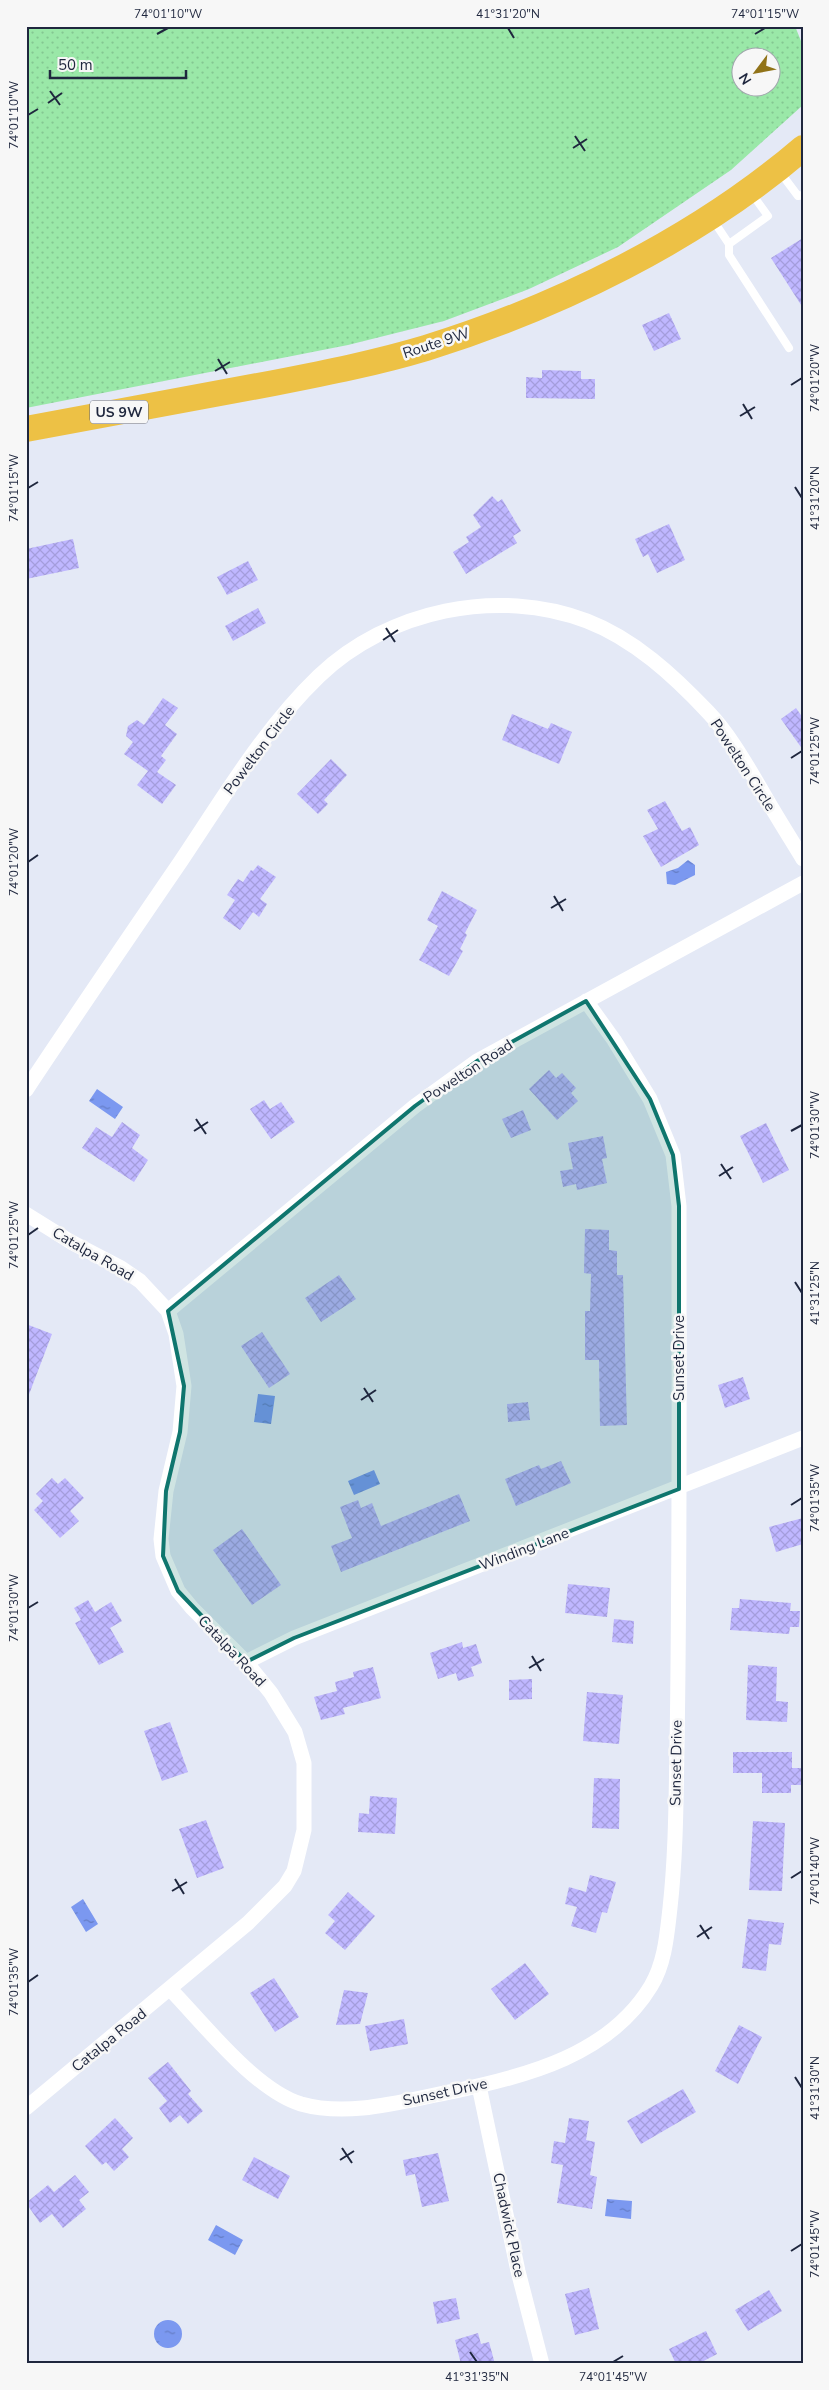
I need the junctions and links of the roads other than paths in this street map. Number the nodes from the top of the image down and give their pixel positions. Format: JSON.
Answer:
{"nodes":[{"id":1,"x":803,"y":148,"type":"edge"},
{"id":2,"x":777,"y":169,"type":"junction"},
{"id":3,"x":749,"y":189,"type":"junction"},
{"id":4,"x":803,"y":195,"type":"edge"},
{"id":5,"x":710,"y":216,"type":"junction"},
{"id":6,"x":729,"y":244,"type":"junction"},
{"id":7,"x":789,"y":348,"type":"dead end"},
{"id":8,"x":26,"y":429,"type":"edge"},
{"id":9,"x":803,"y":859,"type":"edge"},
{"id":10,"x":803,"y":883,"type":"edge"},
{"id":11,"x":586,"y":1001,"type":"junction"},
{"id":12,"x":26,"y":1090,"type":"edge"},
{"id":13,"x":26,"y":1214,"type":"edge"},
{"id":14,"x":168,"y":1311,"type":"junction"},
{"id":15,"x":803,"y":1438,"type":"edge"},
{"id":16,"x":679,"y":1488,"type":"junction"},
{"id":17,"x":246,"y":1662,"type":"junction"},
{"id":18,"x":170,"y":1989,"type":"junction"},
{"id":19,"x":478,"y":2086,"type":"junction"},
{"id":20,"x":26,"y":2108,"type":"edge"},
{"id":21,"x":542,"y":2364,"type":"edge"}],
"edges":[{"from":1,"to":2,"type":"highway","name":"Route 9W"},
{"from":2,"to":3,"type":"highway","name":"Route 9W"},
{"from":2,"to":4,"type":"lane"},
{"from":3,"to":5,"type":"highway","name":"Route 9W"},
{"from":3,"to":6,"type":"lane"},
{"from":5,"to":6,"type":"lane"},
{"from":5,"to":8,"type":"highway","name":"Route 9W","number":"US 9W"},
{"from":6,"to":7,"type":"lane"},
{"from":9,"to":12,"type":"street","name":"Powelton Circle"},
{"from":10,"to":11,"type":"street","name":"Powelton Road"},
{"from":11,"to":14,"type":"street","name":"Powelton Road"},
{"from":11,"to":16,"type":"street","name":"Sunset Drive"},
{"from":13,"to":14,"type":"street","name":"Catalpa Road"},
{"from":14,"to":17,"type":"street","name":"Catalpa Road"},
{"from":15,"to":16,"type":"street","name":"Winding Lane"},
{"from":16,"to":17,"type":"street","name":"Winding Lane"},
{"from":16,"to":19,"type":"street","name":"Sunset Drive"},
{"from":17,"to":18,"type":"street","name":"Catalpa Road"},
{"from":18,"to":19,"type":"street","name":"Sunset Drive"},
{"from":18,"to":20,"type":"street","name":"Catalpa Road"},
{"from":19,"to":21,"type":"street","name":"Chadwick Place"}]}
